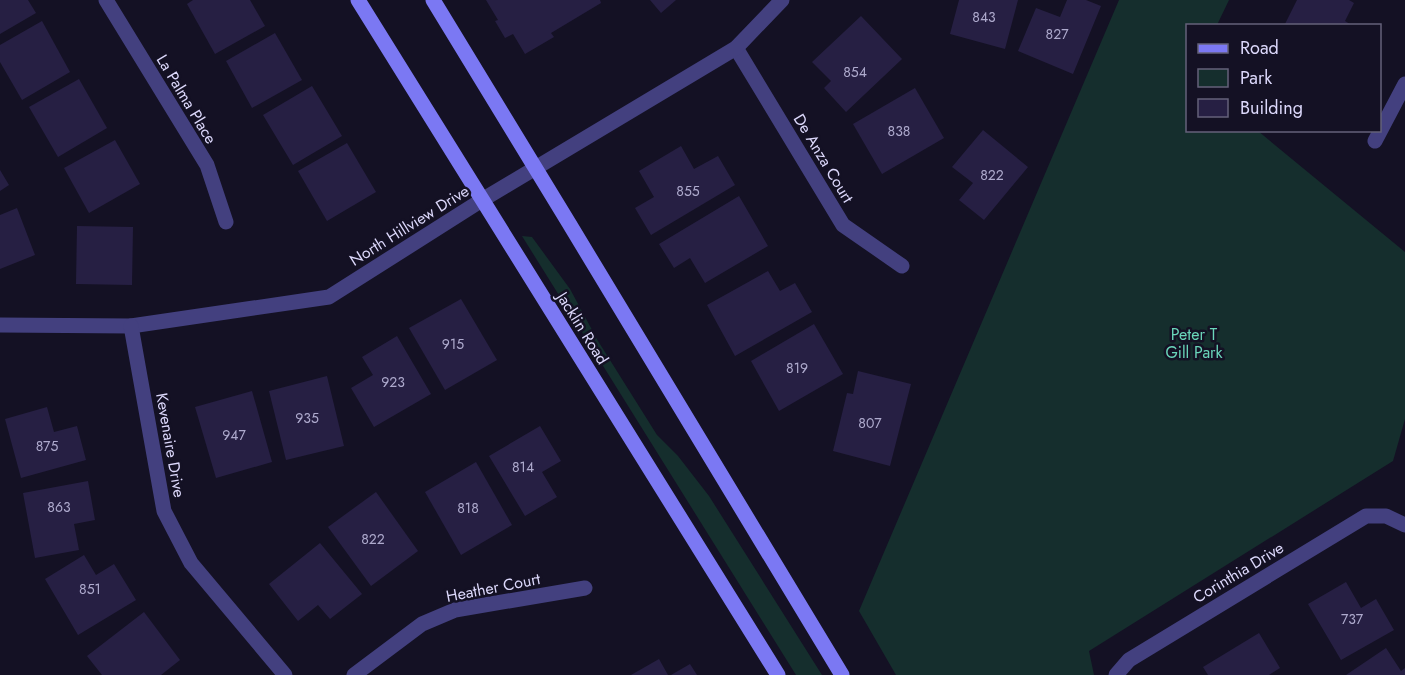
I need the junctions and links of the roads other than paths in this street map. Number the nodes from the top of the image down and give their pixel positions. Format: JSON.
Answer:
{"nodes":[{"id":1,"x":106,"y":0,"type":"edge"},
{"id":2,"x":358,"y":0,"type":"edge"},
{"id":3,"x":433,"y":0,"type":"edge"},
{"id":4,"x":782,"y":0,"type":"edge"},
{"id":5,"x":736,"y":48,"type":"junction"},
{"id":6,"x":1405,"y":84,"type":"edge"},
{"id":7,"x":1381,"y":130,"type":"edge"},
{"id":8,"x":1380,"y":132,"type":"edge"},
{"id":9,"x":1375,"y":141,"type":"dead end"},
{"id":10,"x":536,"y":168,"type":"junction"},
{"id":11,"x":482,"y":200,"type":"junction"},
{"id":12,"x":226,"y":222,"type":"dead end"},
{"id":13,"x":902,"y":266,"type":"dead end"},
{"id":14,"x":0,"y":325,"type":"edge"},
{"id":15,"x":131,"y":326,"type":"junction"},
{"id":16,"x":1405,"y":525,"type":"edge"},
{"id":17,"x":585,"y":588,"type":"dead end"},
{"id":18,"x":285,"y":675,"type":"edge"},
{"id":19,"x":354,"y":675,"type":"edge"},
{"id":20,"x":778,"y":675,"type":"edge"},
{"id":21,"x":842,"y":675,"type":"edge"},
{"id":22,"x":1116,"y":675,"type":"edge"}],
"edges":[{"from":1,"to":12,"type":"street","name":"La Palma Place"},
{"from":2,"to":11,"type":"main road","name":"Jacklin Road"},
{"from":3,"to":10,"type":"main road"},
{"from":4,"to":5,"type":"street","name":"North Hillview Drive"},
{"from":5,"to":10,"type":"street","name":"North Hillview Drive"},
{"from":5,"to":13,"type":"street","name":"De Anza Court"},
{"from":6,"to":7,"type":"street"},
{"from":8,"to":9,"type":"street"},
{"from":10,"to":11,"type":"street","name":"North Hillview Drive"},
{"from":10,"to":21,"type":"main road"},
{"from":11,"to":15,"type":"street","name":"North Hillview Drive"},
{"from":11,"to":20,"type":"main road","name":"Jacklin Road"},
{"from":14,"to":15,"type":"street","name":"North Hillview Drive"},
{"from":15,"to":18,"type":"street","name":"Kevenaire Drive"},
{"from":16,"to":22,"type":"street","name":"Corinthia Drive"},
{"from":17,"to":19,"type":"street","name":"Heather Court"}]}
